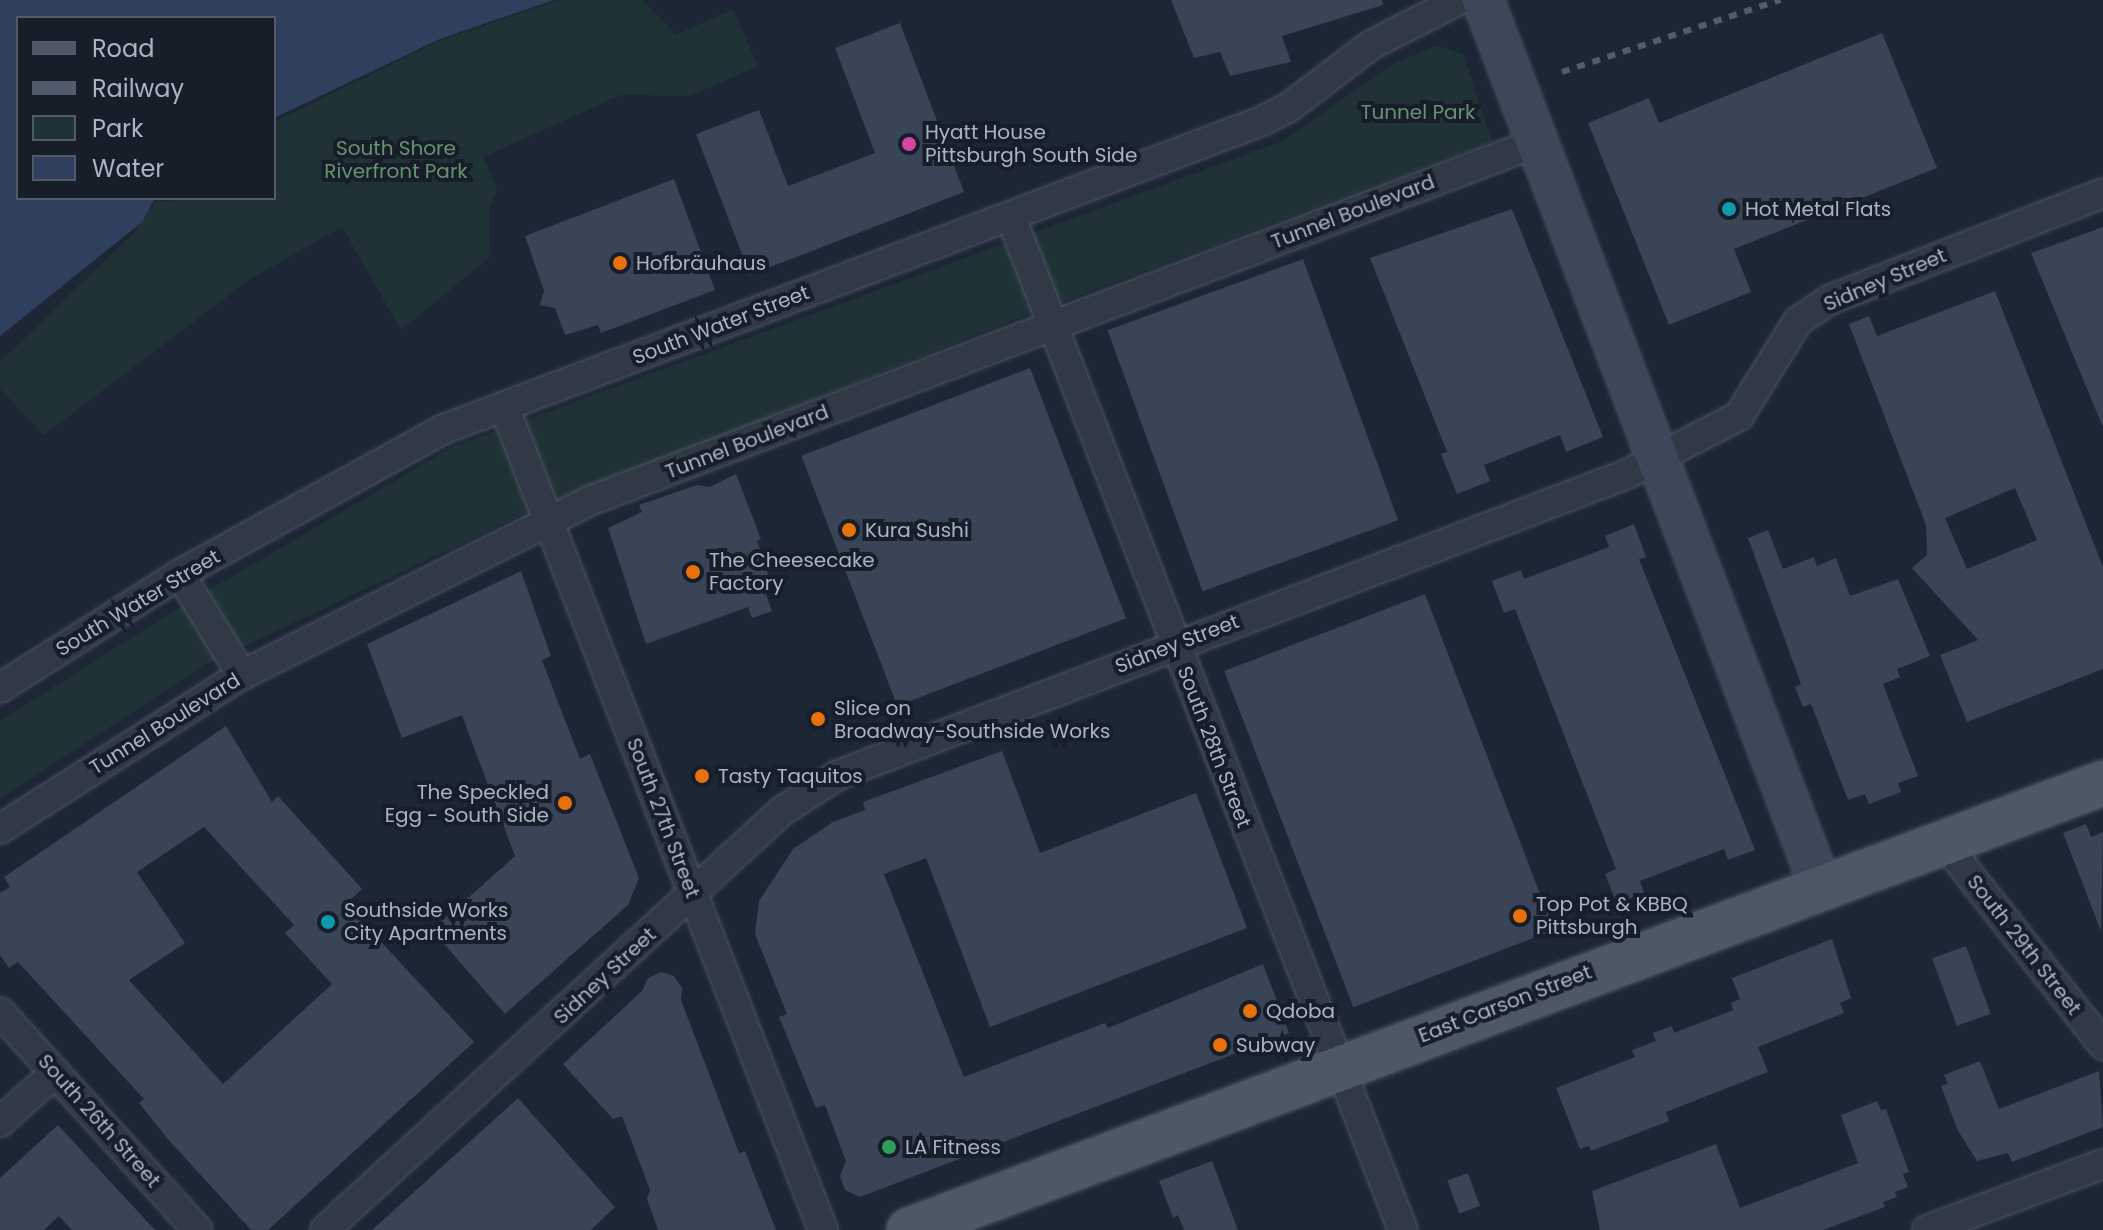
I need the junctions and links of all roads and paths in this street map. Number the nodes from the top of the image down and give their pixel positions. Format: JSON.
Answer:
{"nodes":[{"id":1,"x":1459,"y":0,"type":"edge"},
{"id":2,"x":1483,"y":0,"type":"edge"},
{"id":3,"x":1536,"y":143,"type":"junction"},
{"id":4,"x":2103,"y":193,"type":"edge"},
{"id":5,"x":1011,"y":217,"type":"junction"},
{"id":6,"x":1052,"y":326,"type":"junction"},
{"id":7,"x":504,"y":406,"type":"junction"},
{"id":8,"x":1657,"y":458,"type":"junction"},
{"id":9,"x":548,"y":520,"type":"junction"},
{"id":10,"x":180,"y":574,"type":"junction"},
{"id":11,"x":1175,"y":646,"type":"junction"},
{"id":12,"x":242,"y":675,"type":"junction"},
{"id":13,"x":0,"y":688,"type":"edge"},
{"id":14,"x":2103,"y":783,"type":"edge"},
{"id":15,"x":0,"y":829,"type":"edge"},
{"id":16,"x":1945,"y":844,"type":"junction"},
{"id":17,"x":1821,"y":887,"type":"junction"},
{"id":18,"x":692,"y":896,"type":"junction"},
{"id":19,"x":0,"y":1012,"type":"edge"},
{"id":20,"x":2103,"y":1045,"type":"edge"},
{"id":21,"x":1337,"y":1068,"type":"junction"},
{"id":22,"x":55,"y":1073,"type":"junction"},
{"id":23,"x":0,"y":1122,"type":"edge"},
{"id":24,"x":2103,"y":1164,"type":"edge"},
{"id":25,"x":198,"y":1230,"type":"edge"},
{"id":26,"x":325,"y":1230,"type":"edge"},
{"id":27,"x":823,"y":1230,"type":"edge"},
{"id":28,"x":909,"y":1230,"type":"edge"},
{"id":29,"x":1403,"y":1230,"type":"edge"},
{"id":30,"x":1927,"y":1230,"type":"edge"}],
"edges":[{"from":1,"to":5,"type":"street","name":"South Water Street"},
{"from":2,"to":3,"type":"main road"},
{"from":3,"to":6,"type":"street","name":"Tunnel Boulevard"},
{"from":3,"to":8,"type":"main road"},
{"from":4,"to":8,"type":"street","name":"Sidney Street"},
{"from":5,"to":6,"type":"street","name":"South 28th Street"},
{"from":5,"to":7,"type":"street","name":"South Water Street"},
{"from":6,"to":9,"type":"street","name":"Tunnel Boulevard"},
{"from":6,"to":11,"type":"street","name":"South 28th Street"},
{"from":7,"to":9,"type":"street","name":"South 27th Street"},
{"from":7,"to":10,"type":"street","name":"South Water Street"},
{"from":8,"to":11,"type":"street","name":"Sidney Street"},
{"from":8,"to":17,"type":"main road"},
{"from":9,"to":12,"type":"street","name":"Tunnel Boulevard"},
{"from":9,"to":18,"type":"street","name":"South 27th Street"},
{"from":10,"to":12,"type":"street"},
{"from":10,"to":13,"type":"street","name":"South Water Street"},
{"from":11,"to":18,"type":"street","name":"Sidney Street"},
{"from":11,"to":21,"type":"street","name":"South 28th Street"},
{"from":12,"to":15,"type":"street","name":"Tunnel Boulevard"},
{"from":14,"to":16,"type":"main road","name":"East Carson Street"},
{"from":16,"to":17,"type":"main road","name":"East Carson Street"},
{"from":16,"to":20,"type":"street","name":"South 29th Street"},
{"from":17,"to":21,"type":"main road","name":"East Carson Street"},
{"from":18,"to":26,"type":"street","name":"Sidney Street"},
{"from":18,"to":27,"type":"street","name":"South 27th Street"},
{"from":19,"to":22,"type":"street","name":"South 26th Street"},
{"from":21,"to":28,"type":"main road","name":"East Carson Street"},
{"from":21,"to":29,"type":"street","name":"South 28th Street"},
{"from":22,"to":23,"type":"street"},
{"from":22,"to":25,"type":"street","name":"South 26th Street"},
{"from":24,"to":30,"type":"street"}]}
